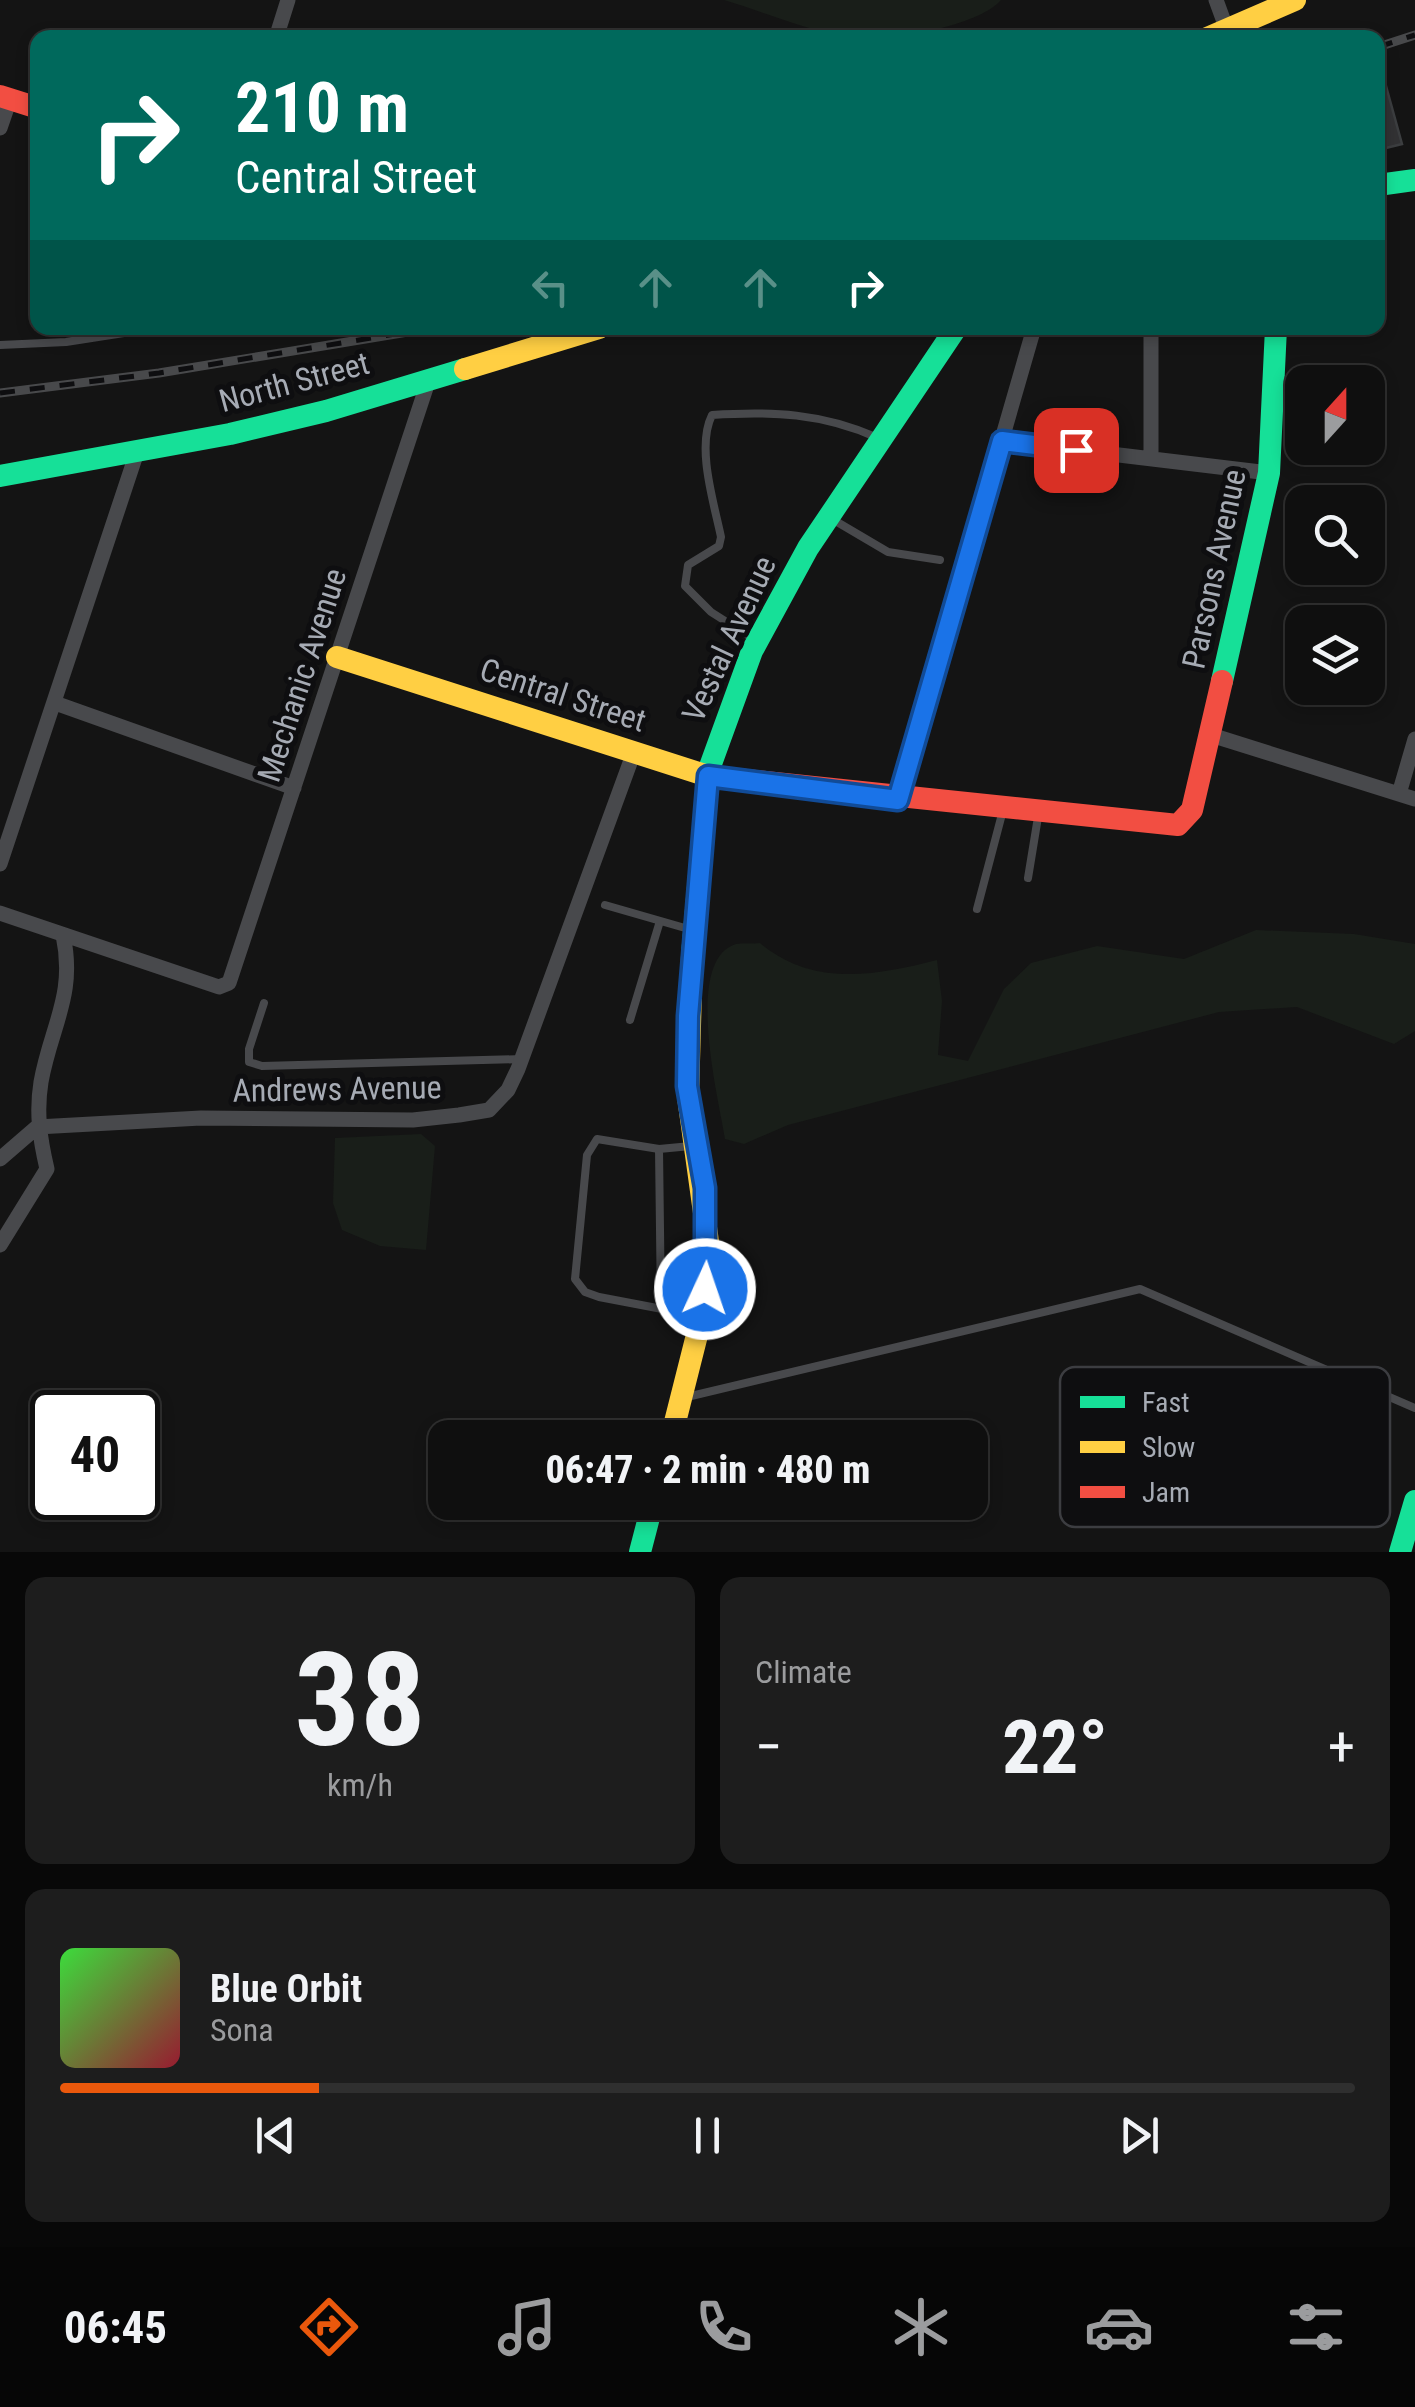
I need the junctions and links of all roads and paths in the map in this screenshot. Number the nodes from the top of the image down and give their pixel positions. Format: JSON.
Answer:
{"nodes":[{"id":1,"x":288,"y":0,"type":"edge"},
{"id":2,"x":1216,"y":0,"type":"edge"},
{"id":3,"x":1295,"y":0,"type":"edge"},
{"id":4,"x":279,"y":30,"type":"edge"},
{"id":5,"x":1217,"y":30,"type":"edge"},
{"id":6,"x":1226,"y":30,"type":"edge"},
{"id":7,"x":5,"y":97,"type":"edge"},
{"id":8,"x":30,"y":105,"type":"edge"},
{"id":9,"x":0,"y":128,"type":"edge"},
{"id":10,"x":1415,"y":180,"type":"edge"},
{"id":11,"x":1385,"y":184,"type":"edge"},
{"id":12,"x":120,"y":335,"type":"edge"},
{"id":13,"x":576,"y":335,"type":"edge"},
{"id":14,"x":952,"y":335,"type":"edge"},
{"id":15,"x":1032,"y":335,"type":"edge"},
{"id":16,"x":1151,"y":335,"type":"edge"},
{"id":17,"x":1276,"y":335,"type":"edge"},
{"id":18,"x":0,"y":346,"type":"edge"},
{"id":19,"x":428,"y":379,"type":"junction"},
{"id":20,"x":882,"y":440,"type":"junction"},
{"id":21,"x":1002,"y":441,"type":"junction"},
{"id":22,"x":137,"y":452,"type":"junction"},
{"id":23,"x":1150,"y":459,"type":"junction"},
{"id":24,"x":1269,"y":474,"type":"junction"},
{"id":25,"x":0,"y":476,"type":"edge"},
{"id":26,"x":828,"y":516,"type":"junction"},
{"id":27,"x":940,"y":560,"type":"dead end"},
{"id":28,"x":758,"y":641,"type":"junction"},
{"id":29,"x":337,"y":657,"type":"junction"},
{"id":30,"x":55,"y":703,"type":"junction"},
{"id":31,"x":1211,"y":735,"type":"junction"},
{"id":32,"x":1415,"y":739,"type":"edge"},
{"id":33,"x":634,"y":752,"type":"junction"},
{"id":34,"x":708,"y":776,"type":"junction"},
{"id":35,"x":294,"y":788,"type":"junction"},
{"id":36,"x":1407,"y":797,"type":"edge"},
{"id":37,"x":898,"y":800,"type":"junction"},
{"id":38,"x":1003,"y":809,"type":"junction"},
{"id":39,"x":1038,"y":812,"type":"junction"},
{"id":40,"x":1187,"y":819,"type":"joint"},
{"id":41,"x":0,"y":864,"type":"edge"},
{"id":42,"x":1028,"y":878,"type":"dead end"},
{"id":43,"x":605,"y":905,"type":"dead end"},
{"id":44,"x":977,"y":909,"type":"dead end"},
{"id":45,"x":0,"y":914,"type":"edge"},
{"id":46,"x":660,"y":921,"type":"junction"},
{"id":47,"x":694,"y":931,"type":"junction"},
{"id":48,"x":63,"y":935,"type":"junction"},
{"id":49,"x":264,"y":1003,"type":"dead end"},
{"id":50,"x":630,"y":1020,"type":"dead end"},
{"id":51,"x":522,"y":1059,"type":"junction"},
{"id":52,"x":37,"y":1127,"type":"junction"},
{"id":53,"x":695,"y":1146,"type":"junction"},
{"id":54,"x":659,"y":1149,"type":"junction"},
{"id":55,"x":0,"y":1159,"type":"edge"},
{"id":56,"x":0,"y":1245,"type":"edge"},
{"id":57,"x":661,"y":1309,"type":"junction"},
{"id":58,"x":702,"y":1316,"type":"junction"},
{"id":59,"x":1320,"y":1367,"type":"edge"},
{"id":60,"x":1390,"y":1397,"type":"edge"},
{"id":61,"x":682,"y":1398,"type":"junction"},
{"id":62,"x":1415,"y":1408,"type":"edge"},
{"id":63,"x":676,"y":1420,"type":"edge"},
{"id":64,"x":1415,"y":1500,"type":"edge"},
{"id":65,"x":648,"y":1520,"type":"edge"},
{"id":66,"x":640,"y":1552,"type":"edge"},
{"id":67,"x":1400,"y":1552,"type":"edge"}],
"edges":[{"from":1,"to":4,"type":"street"},
{"from":2,"to":5,"type":"street"},
{"from":3,"to":6,"type":"street"},
{"from":7,"to":8,"type":"street"},
{"from":7,"to":9,"type":"street"},
{"from":10,"to":11,"type":"street"},
{"from":12,"to":18,"type":"lane"},
{"from":13,"to":19,"type":"street","name":"North Street"},
{"from":14,"to":20,"type":"street","name":"Vestal Avenue"},
{"from":15,"to":21,"type":"street"},
{"from":16,"to":23,"type":"street"},
{"from":17,"to":24,"type":"street","name":"Parsons Avenue"},
{"from":19,"to":22,"type":"street","name":"North Street"},
{"from":19,"to":29,"type":"street","name":"Mechanic Avenue"},
{"from":20,"to":26,"type":"street","name":"Vestal Avenue"},
{"from":20,"to":28,"type":"lane"},
{"from":21,"to":23,"type":"street"},
{"from":21,"to":37,"type":"street"},
{"from":22,"to":25,"type":"street","name":"North Street"},
{"from":22,"to":30,"type":"street"},
{"from":23,"to":24,"type":"street"},
{"from":24,"to":31,"type":"street","name":"Parsons Avenue"},
{"from":26,"to":27,"type":"lane"},
{"from":26,"to":28,"type":"street","name":"Vestal Avenue"},
{"from":28,"to":34,"type":"street","name":"Vestal Avenue"},
{"from":29,"to":33,"type":"street","name":"Central Street"},
{"from":29,"to":35,"type":"street","name":"Mechanic Avenue"},
{"from":30,"to":35,"type":"street"},
{"from":30,"to":41,"type":"street"},
{"from":31,"to":36,"type":"street"},
{"from":31,"to":40,"type":"street","name":"Parsons Avenue"},
{"from":32,"to":36,"type":"street"},
{"from":33,"to":34,"type":"street","name":"Central Street"},
{"from":33,"to":51,"type":"street","name":"Andrews Avenue"},
{"from":34,"to":37,"type":"street","name":"Central Street"},
{"from":34,"to":47,"type":"street","name":"Vestal Avenue"},
{"from":35,"to":48,"type":"street","name":"Mechanic Avenue"},
{"from":37,"to":38,"type":"street","name":"Central Street"},
{"from":38,"to":39,"type":"street","name":"Central Street"},
{"from":38,"to":44,"type":"lane"},
{"from":39,"to":40,"type":"street","name":"Central Street"},
{"from":39,"to":42,"type":"lane"},
{"from":43,"to":46,"type":"lane"},
{"from":45,"to":48,"type":"street"},
{"from":46,"to":47,"type":"lane"},
{"from":46,"to":50,"type":"lane"},
{"from":47,"to":53,"type":"street","name":"Vestal Avenue"},
{"from":48,"to":52,"type":"street"},
{"from":49,"to":51,"type":"lane"},
{"from":51,"to":52,"type":"street","name":"Andrews Avenue"},
{"from":52,"to":55,"type":"street"},
{"from":52,"to":56,"type":"street"},
{"from":53,"to":54,"type":"lane"},
{"from":53,"to":58,"type":"street","name":"Vestal Avenue"},
{"from":54,"to":57,"type":"lane"},
{"from":54,"to":57,"type":"lane"},
{"from":57,"to":58,"type":"lane"},
{"from":58,"to":61,"type":"street","name":"Vestal Avenue"},
{"from":59,"to":61,"type":"lane"},
{"from":60,"to":62,"type":"lane"},
{"from":61,"to":63,"type":"street","name":"Vestal Avenue"},
{"from":64,"to":67,"type":"street"},
{"from":65,"to":66,"type":"street"}]}
